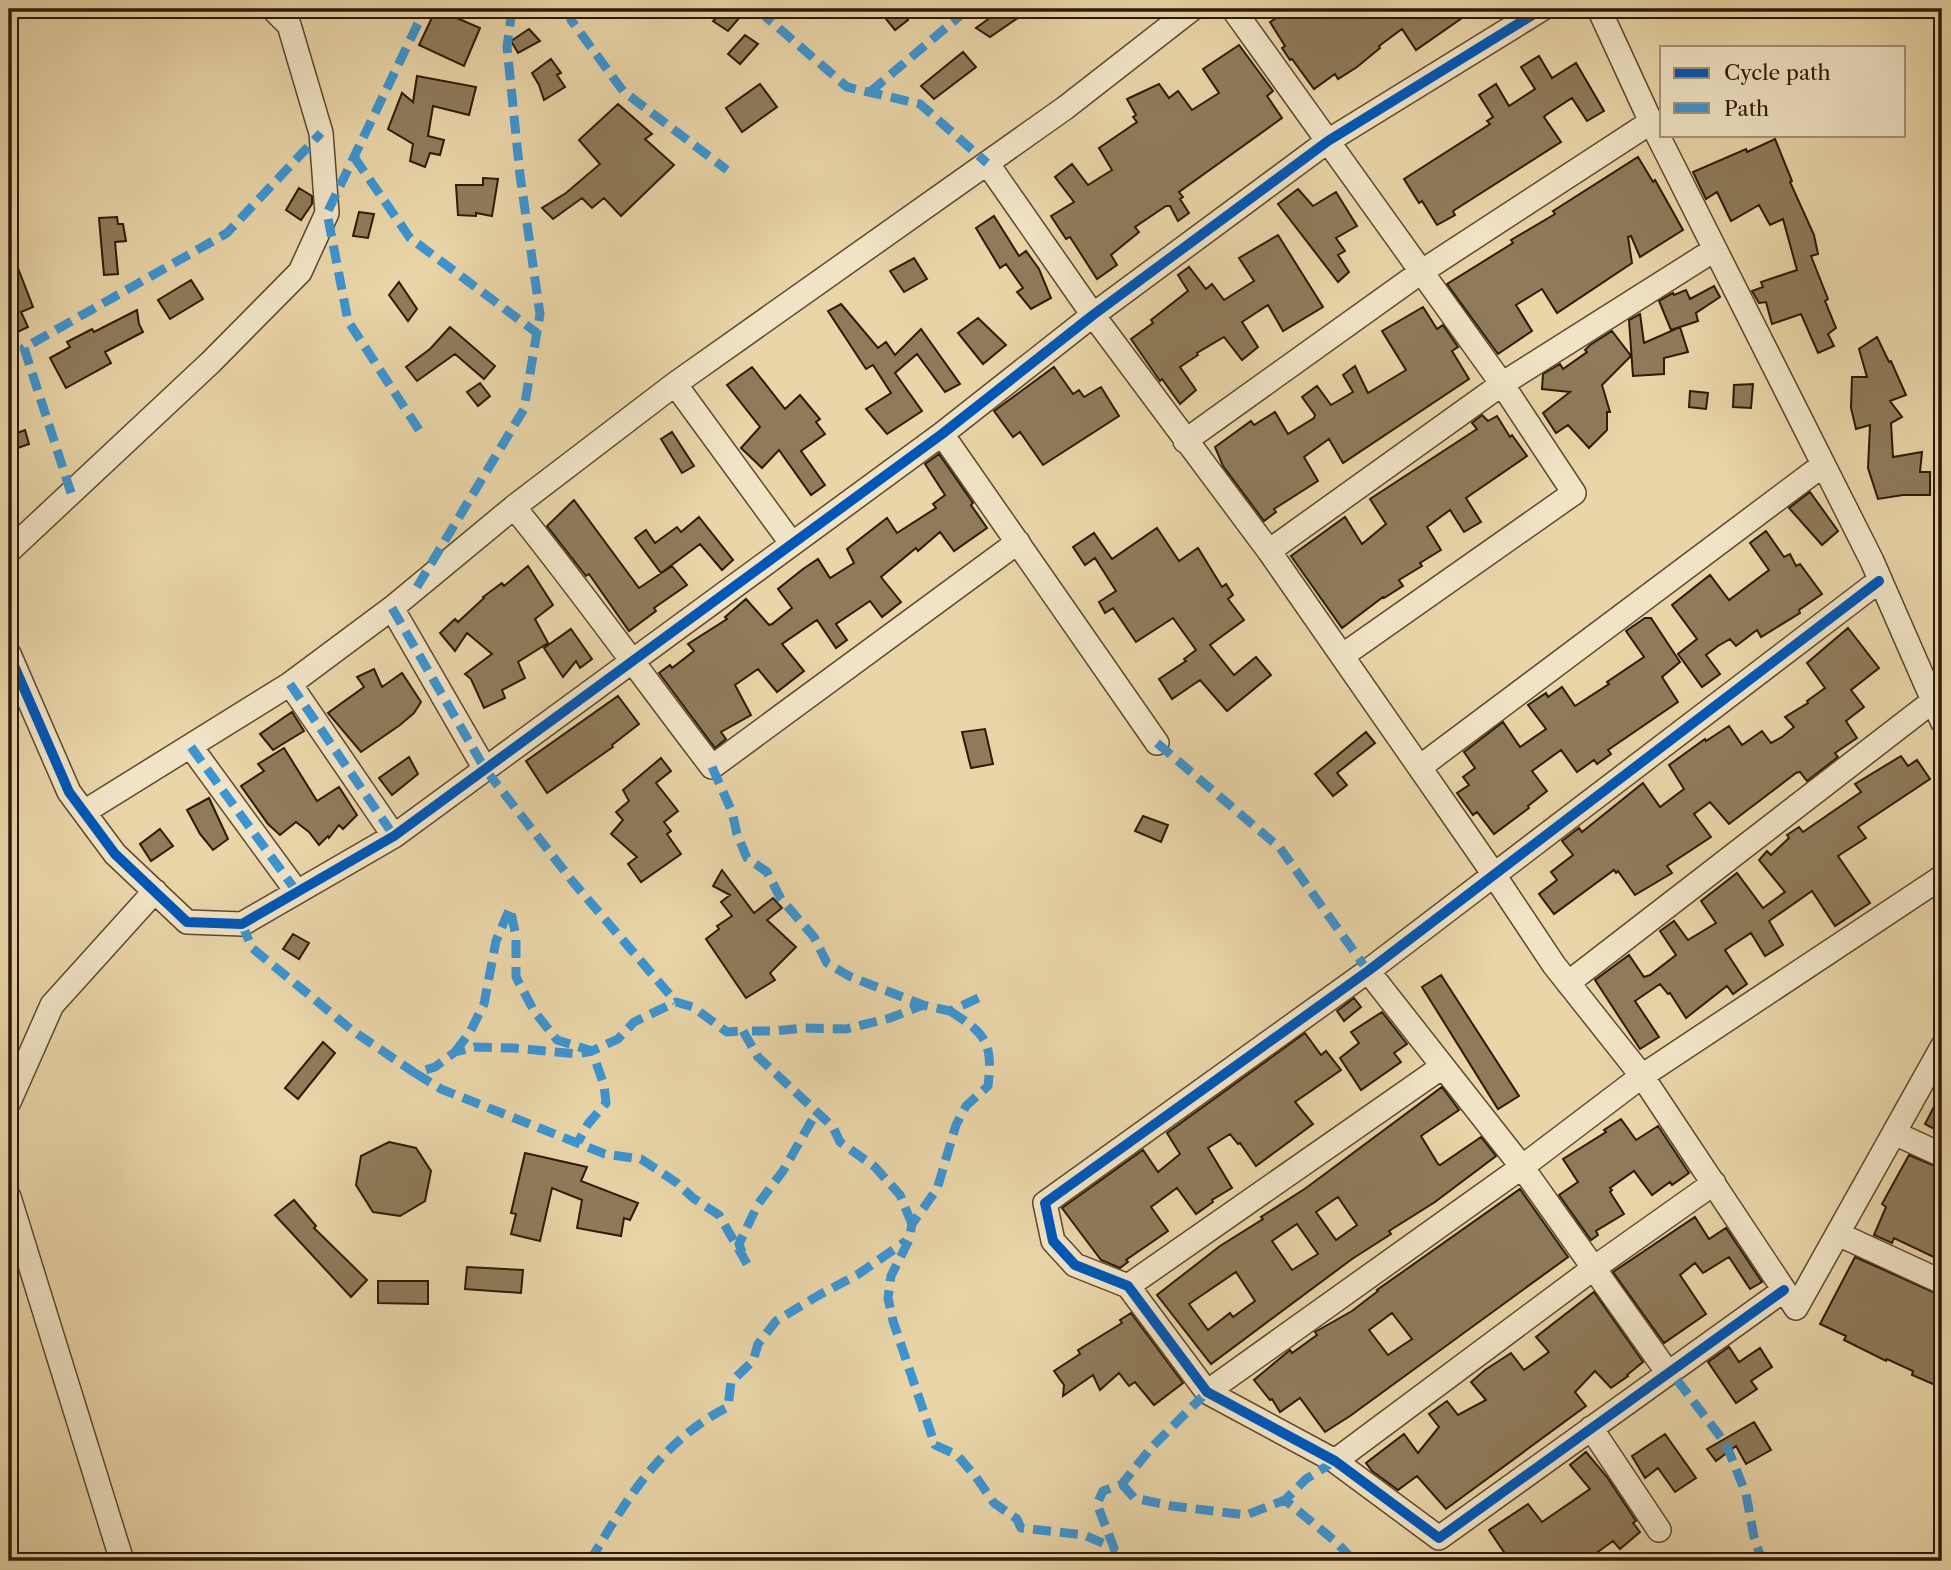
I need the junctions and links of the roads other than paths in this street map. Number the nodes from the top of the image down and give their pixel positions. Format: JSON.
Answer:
{"nodes":[{"id":1,"x":273,"y":9,"type":"edge"},
{"id":2,"x":1192,"y":9,"type":"edge"},
{"id":3,"x":1233,"y":9,"type":"edge"},
{"id":4,"x":1542,"y":9,"type":"edge"},
{"id":5,"x":1599,"y":9,"type":"edge"},
{"id":6,"x":1651,"y":122,"type":"junction"},
{"id":7,"x":1328,"y":141,"type":"junction"},
{"id":8,"x":987,"y":163,"type":"junction"},
{"id":9,"x":1714,"y":250,"type":"junction"},
{"id":10,"x":1422,"y":272,"type":"junction"},
{"id":11,"x":1093,"y":315,"type":"junction"},
{"id":12,"x":675,"y":384,"type":"junction"},
{"id":13,"x":1502,"y":384,"type":"junction"},
{"id":14,"x":942,"y":434,"type":"junction"},
{"id":15,"x":1185,"y":441,"type":"junction"},
{"id":16,"x":1823,"y":465,"type":"junction"},
{"id":17,"x":514,"y":507,"type":"junction"},
{"id":18,"x":1018,"y":542,"type":"junction"},
{"id":19,"x":792,"y":544,"type":"junction"},
{"id":20,"x":9,"y":551,"type":"edge"},
{"id":21,"x":1269,"y":551,"type":"junction"},
{"id":22,"x":1879,"y":581,"type":"junction"},
{"id":23,"x":392,"y":608,"type":"junction"},
{"id":24,"x":9,"y":654,"type":"edge"},
{"id":25,"x":1342,"y":656,"type":"junction"},
{"id":26,"x":630,"y":661,"type":"junction"},
{"id":27,"x":290,"y":684,"type":"junction"},
{"id":28,"x":1938,"y":711,"type":"edge"},
{"id":29,"x":1157,"y":743,"type":"dead end"},
{"id":30,"x":191,"y":747,"type":"junction"},
{"id":31,"x":1420,"y":767,"type":"junction"},
{"id":32,"x":485,"y":769,"type":"junction"},
{"id":33,"x":84,"y":812,"type":"junction"},
{"id":34,"x":394,"y":835,"type":"junction"},
{"id":35,"x":1494,"y":875,"type":"junction"},
{"id":36,"x":1942,"y":877,"type":"edge"},
{"id":37,"x":155,"y":891,"type":"junction"},
{"id":38,"x":297,"y":892,"type":"junction"},
{"id":39,"x":1368,"y":971,"type":"junction"},
{"id":40,"x":1568,"y":983,"type":"junction"},
{"id":41,"x":1942,"y":1047,"type":"edge"},
{"id":42,"x":1442,"y":1068,"type":"junction"},
{"id":43,"x":1642,"y":1076,"type":"junction"},
{"id":44,"x":9,"y":1102,"type":"edge"},
{"id":45,"x":1894,"y":1133,"type":"junction"},
{"id":46,"x":1942,"y":1155,"type":"edge"},
{"id":47,"x":1522,"y":1167,"type":"junction"},
{"id":48,"x":1714,"y":1184,"type":"junction"},
{"id":49,"x":9,"y":1197,"type":"edge"},
{"id":50,"x":1838,"y":1234,"type":"junction"},
{"id":51,"x":1594,"y":1268,"type":"junction"},
{"id":52,"x":1942,"y":1282,"type":"edge"},
{"id":53,"x":1128,"y":1286,"type":"junction"},
{"id":54,"x":1784,"y":1290,"type":"junction"},
{"id":55,"x":1668,"y":1373,"type":"junction"},
{"id":56,"x":1207,"y":1392,"type":"junction"},
{"id":57,"x":1591,"y":1429,"type":"junction"},
{"id":58,"x":1335,"y":1461,"type":"junction"},
{"id":59,"x":1660,"y":1530,"type":"dead end"},
{"id":60,"x":122,"y":1561,"type":"edge"}],
"edges":[{"from":1,"to":20,"type":"street"},
{"from":2,"to":8,"type":"street"},
{"from":3,"to":7,"type":"street"},
{"from":4,"to":7,"type":"street"},
{"from":5,"to":6,"type":"street"},
{"from":6,"to":9,"type":"street"},
{"from":6,"to":10,"type":"street"},
{"from":7,"to":10,"type":"street"},
{"from":7,"to":11,"type":"street"},
{"from":8,"to":11,"type":"street"},
{"from":8,"to":12,"type":"street"},
{"from":9,"to":13,"type":"street"},
{"from":9,"to":16,"type":"street"},
{"from":10,"to":13,"type":"street"},
{"from":10,"to":15,"type":"street"},
{"from":11,"to":14,"type":"street"},
{"from":11,"to":15,"type":"street"},
{"from":12,"to":17,"type":"street"},
{"from":12,"to":19,"type":"street"},
{"from":13,"to":21,"type":"street"},
{"from":13,"to":25,"type":"street"},
{"from":14,"to":18,"type":"street"},
{"from":14,"to":19,"type":"street"},
{"from":15,"to":21,"type":"street"},
{"from":16,"to":22,"type":"street"},
{"from":16,"to":31,"type":"street"},
{"from":17,"to":23,"type":"street"},
{"from":17,"to":26,"type":"street"},
{"from":18,"to":26,"type":"street"},
{"from":18,"to":29,"type":"street"},
{"from":19,"to":26,"type":"street"},
{"from":21,"to":25,"type":"street"},
{"from":22,"to":28,"type":"street"},
{"from":22,"to":35,"type":"street"},
{"from":23,"to":27,"type":"street"},
{"from":23,"to":32,"type":"street"},
{"from":24,"to":33,"type":"street"},
{"from":25,"to":31,"type":"street"},
{"from":26,"to":32,"type":"street"},
{"from":27,"to":30,"type":"street"},
{"from":27,"to":34,"type":"street"},
{"from":28,"to":40,"type":"street"},
{"from":30,"to":33,"type":"street"},
{"from":30,"to":38,"type":"street"},
{"from":31,"to":35,"type":"street"},
{"from":32,"to":34,"type":"street"},
{"from":33,"to":37,"type":"street"},
{"from":34,"to":38,"type":"street"},
{"from":35,"to":39,"type":"street"},
{"from":35,"to":40,"type":"street"},
{"from":36,"to":43,"type":"street"},
{"from":37,"to":38,"type":"street"},
{"from":37,"to":44,"type":"street"},
{"from":39,"to":42,"type":"street"},
{"from":39,"to":53,"type":"street"},
{"from":40,"to":43,"type":"street"},
{"from":41,"to":45,"type":"street"},
{"from":42,"to":47,"type":"street"},
{"from":42,"to":53,"type":"street"},
{"from":43,"to":47,"type":"street"},
{"from":43,"to":48,"type":"street"},
{"from":45,"to":46,"type":"street"},
{"from":45,"to":50,"type":"street"},
{"from":47,"to":51,"type":"street"},
{"from":47,"to":56,"type":"street"},
{"from":48,"to":51,"type":"street"},
{"from":48,"to":54,"type":"street"},
{"from":49,"to":60,"type":"street"},
{"from":50,"to":52,"type":"street"},
{"from":50,"to":54,"type":"street"},
{"from":51,"to":55,"type":"street"},
{"from":51,"to":58,"type":"street"},
{"from":53,"to":56,"type":"street"},
{"from":54,"to":55,"type":"street"},
{"from":55,"to":57,"type":"street"},
{"from":56,"to":58,"type":"street"},
{"from":57,"to":58,"type":"street"},
{"from":57,"to":59,"type":"street"}]}
